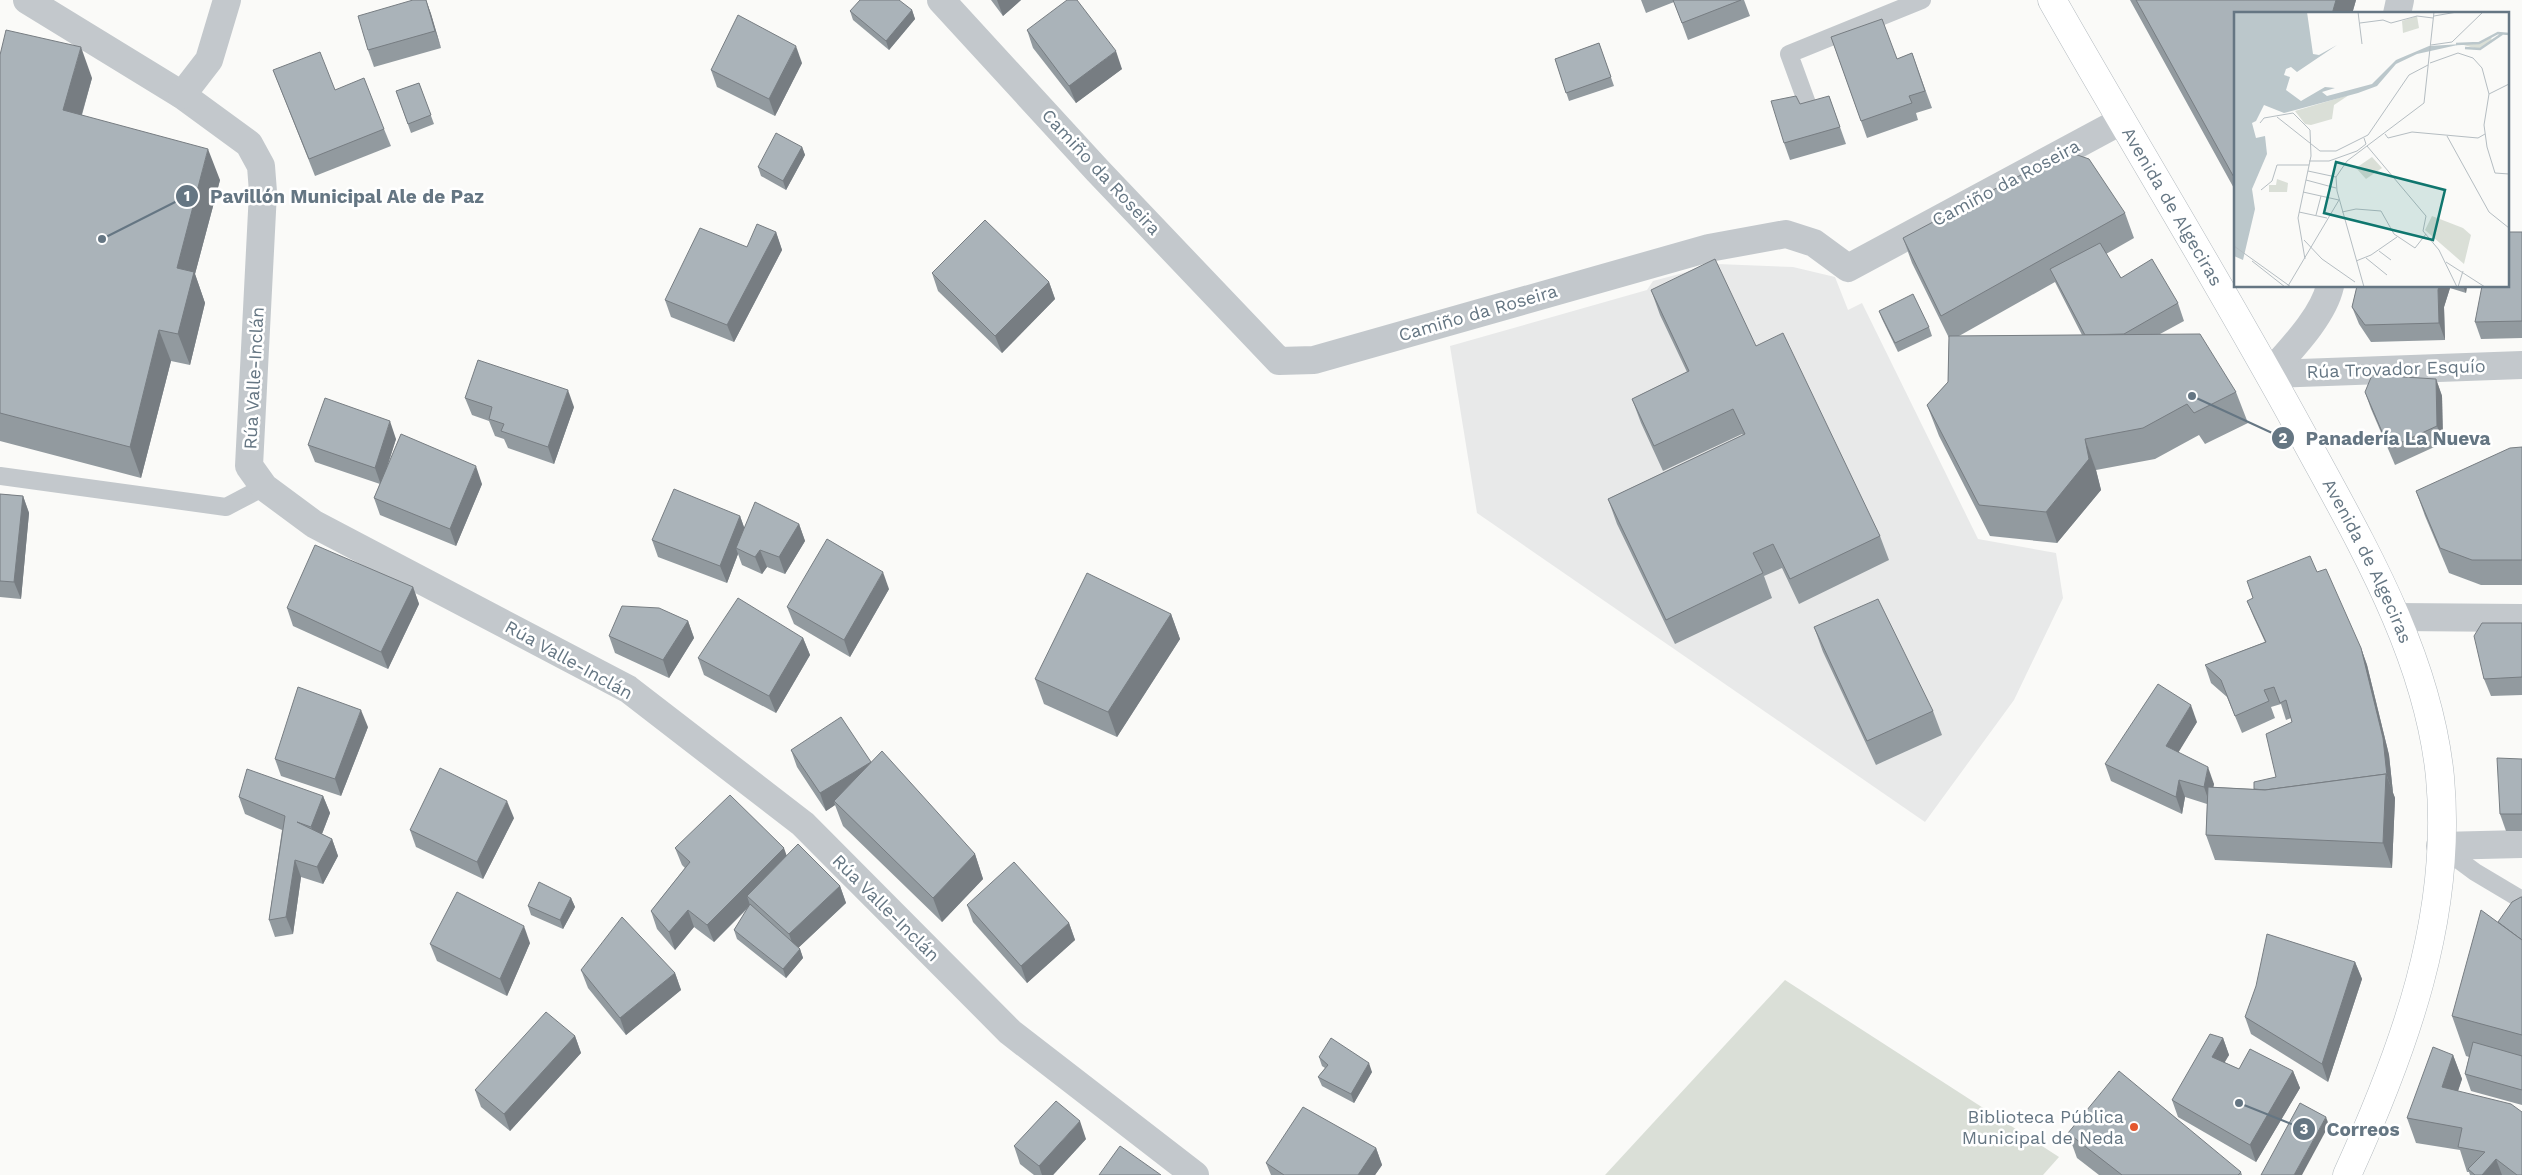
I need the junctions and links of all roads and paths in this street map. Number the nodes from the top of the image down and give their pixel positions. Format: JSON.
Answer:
{"nodes":[{"id":1,"x":26,"y":0,"type":"edge"},
{"id":2,"x":227,"y":0,"type":"edge"},
{"id":3,"x":941,"y":0,"type":"edge"},
{"id":4,"x":1922,"y":0,"type":"edge"},
{"id":5,"x":2052,"y":0,"type":"edge"},
{"id":6,"x":182,"y":96,"type":"junction"},
{"id":7,"x":1808,"y":106,"type":"edge"},
{"id":8,"x":2121,"y":121,"type":"junction"},
{"id":9,"x":2330,"y":288,"type":"edge"},
{"id":10,"x":2522,"y":365,"type":"edge"},
{"id":11,"x":2269,"y":374,"type":"junction"},
{"id":12,"x":0,"y":476,"type":"edge"},
{"id":13,"x":264,"y":487,"type":"junction"},
{"id":14,"x":2397,"y":617,"type":"junction"},
{"id":15,"x":2522,"y":618,"type":"edge"},
{"id":16,"x":2522,"y":844,"type":"edge"},
{"id":17,"x":2440,"y":846,"type":"junction"},
{"id":18,"x":2522,"y":900,"type":"edge"},
{"id":19,"x":1195,"y":1175,"type":"edge"},
{"id":20,"x":2347,"y":1175,"type":"edge"}],
"edges":[{"from":1,"to":6,"type":"street","name":"Rúa Valle-Inclán"},
{"from":2,"to":6,"type":"street"},
{"from":3,"to":8,"type":"street","name":"Camiño da Roseira"},
{"from":4,"to":7,"type":"lane"},
{"from":5,"to":8,"type":"main road","name":"Avenida de Algeciras"},
{"from":6,"to":13,"type":"street","name":"Rúa Valle-Inclán"},
{"from":8,"to":11,"type":"main road","name":"Avenida de Algeciras"},
{"from":9,"to":11,"type":"street"},
{"from":10,"to":11,"type":"street","name":"Rúa Trovador Esquío"},
{"from":11,"to":14,"type":"main road","name":"Avenida de Algeciras"},
{"from":12,"to":13,"type":"lane"},
{"from":13,"to":19,"type":"street","name":"Rúa Valle-Inclán"},
{"from":14,"to":15,"type":"street"},
{"from":14,"to":17,"type":"main road","name":"Avenida de Algeciras"},
{"from":16,"to":17,"type":"street"},
{"from":17,"to":18,"type":"lane"},
{"from":17,"to":20,"type":"main road","name":"Avenida de Algeciras"}]}
